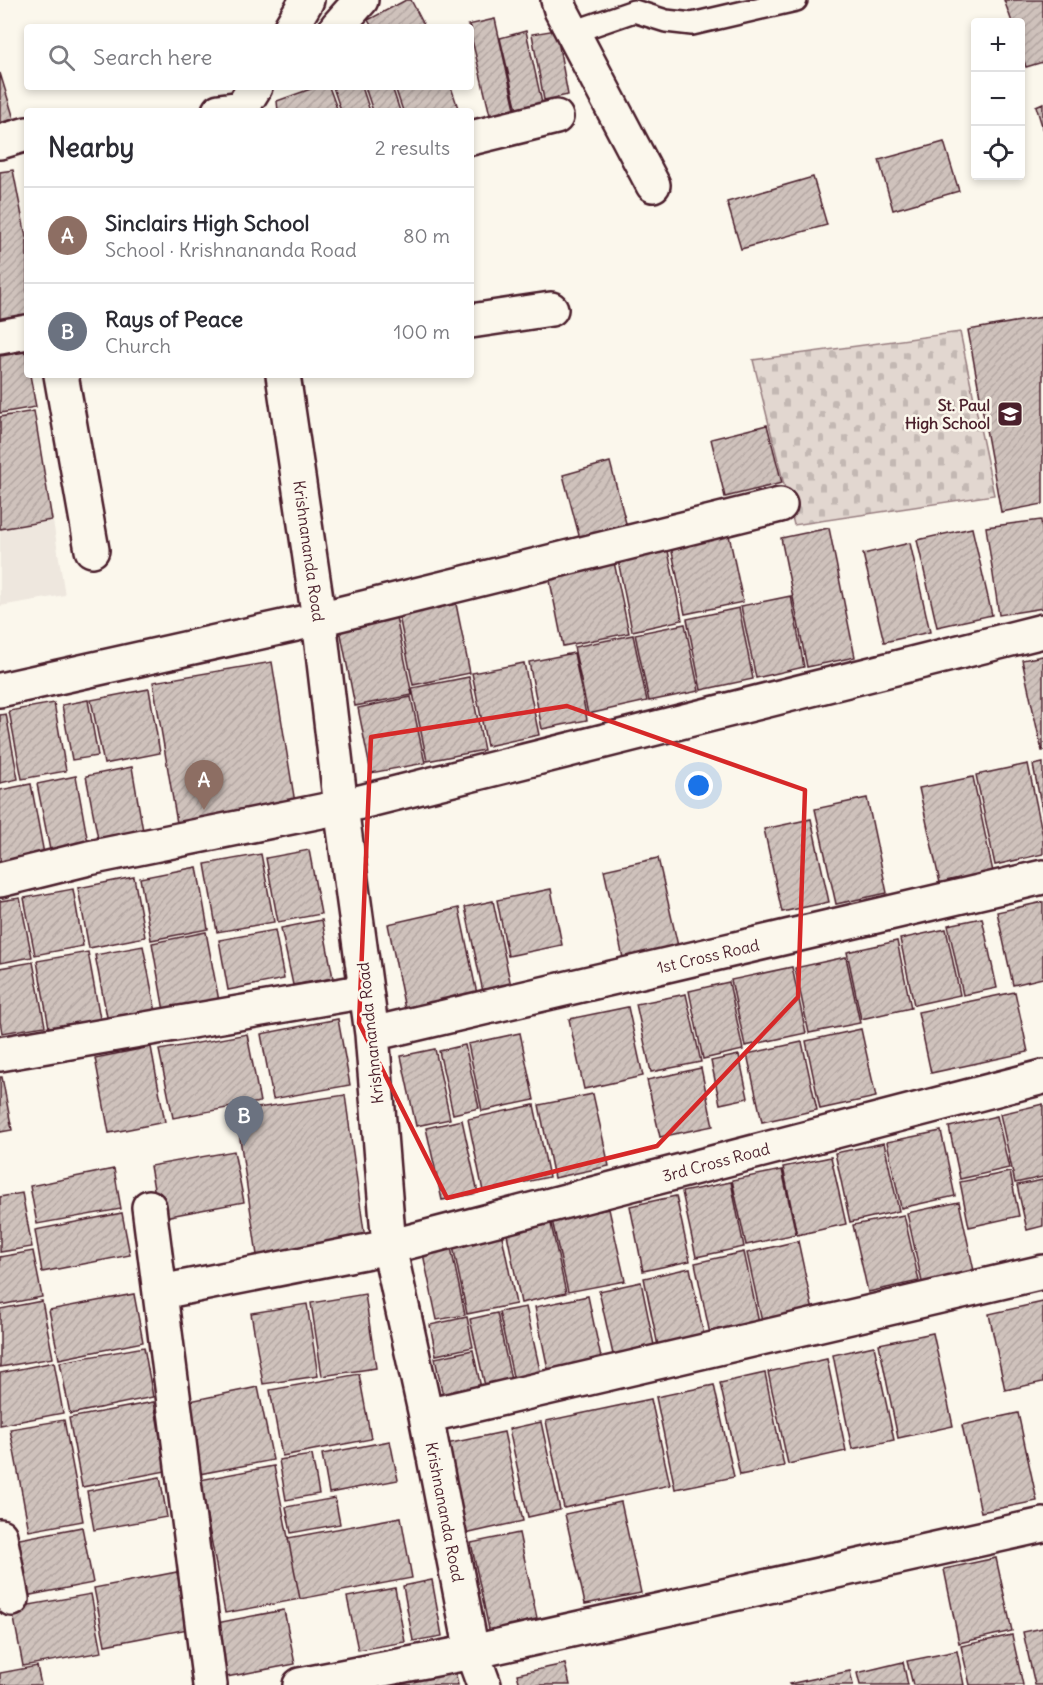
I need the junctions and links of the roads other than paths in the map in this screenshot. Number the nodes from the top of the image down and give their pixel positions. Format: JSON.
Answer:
{"nodes":[{"id":1,"x":307,"y":0,"type":"edge"},
{"id":2,"x":362,"y":0,"type":"edge"},
{"id":3,"x":558,"y":0,"type":"edge"},
{"id":4,"x":796,"y":0,"type":"edge"},
{"id":5,"x":293,"y":24,"type":"edge"},
{"id":6,"x":340,"y":24,"type":"edge"},
{"id":7,"x":573,"y":32,"type":"junction"},
{"id":8,"x":262,"y":90,"type":"edge"},
{"id":9,"x":240,"y":104,"type":"edge"},
{"id":10,"x":556,"y":117,"type":"dead end"},
{"id":11,"x":24,"y":135,"type":"edge"},
{"id":12,"x":474,"y":137,"type":"edge"},
{"id":13,"x":0,"y":142,"type":"edge"},
{"id":14,"x":653,"y":185,"type":"dead end"},
{"id":15,"x":551,"y":309,"type":"dead end"},
{"id":16,"x":474,"y":321,"type":"edge"},
{"id":17,"x":24,"y":333,"type":"edge"},
{"id":18,"x":0,"y":338,"type":"edge"},
{"id":19,"x":62,"y":378,"type":"edge"},
{"id":20,"x":282,"y":378,"type":"edge"},
{"id":21,"x":780,"y":505,"type":"dead end"},
{"id":22,"x":92,"y":550,"type":"dead end"},
{"id":23,"x":319,"y":619,"type":"junction"},
{"id":24,"x":1043,"y":631,"type":"edge"},
{"id":25,"x":0,"y":690,"type":"edge"},
{"id":26,"x":341,"y":807,"type":"junction"},
{"id":27,"x":1043,"y":877,"type":"edge"},
{"id":28,"x":0,"y":880,"type":"edge"},
{"id":29,"x":366,"y":991,"type":"junction"},
{"id":30,"x":372,"y":1034,"type":"junction"},
{"id":31,"x":0,"y":1054,"type":"edge"},
{"id":32,"x":1043,"y":1077,"type":"edge"},
{"id":33,"x":149,"y":1207,"type":"dead end"},
{"id":34,"x":390,"y":1246,"type":"junction"},
{"id":35,"x":1043,"y":1272,"type":"edge"},
{"id":36,"x":161,"y":1292,"type":"junction"},
{"id":37,"x":426,"y":1416,"type":"junction"},
{"id":38,"x":1043,"y":1525,"type":"edge"},
{"id":39,"x":0,"y":1536,"type":"edge"},
{"id":40,"x":12,"y":1599,"type":"dead end"},
{"id":41,"x":472,"y":1652,"type":"junction"},
{"id":42,"x":210,"y":1685,"type":"edge"},
{"id":43,"x":300,"y":1685,"type":"edge"},
{"id":44,"x":484,"y":1685,"type":"edge"}],
"edges":[{"from":1,"to":5,"type":"street"},
{"from":2,"to":6,"type":"street"},
{"from":3,"to":7,"type":"street"},
{"from":4,"to":7,"type":"lane"},
{"from":7,"to":14,"type":"street"},
{"from":8,"to":9,"type":"street"},
{"from":10,"to":12,"type":"street"},
{"from":11,"to":13,"type":"street"},
{"from":15,"to":16,"type":"street"},
{"from":17,"to":18,"type":"street"},
{"from":19,"to":22,"type":"street"},
{"from":20,"to":23,"type":"street","name":"Krishnananda Road"},
{"from":21,"to":23,"type":"street"},
{"from":23,"to":25,"type":"street"},
{"from":23,"to":26,"type":"street","name":"Krishnananda Road"},
{"from":24,"to":26,"type":"street"},
{"from":26,"to":28,"type":"street"},
{"from":26,"to":29,"type":"street","name":"Krishnananda Road"},
{"from":27,"to":30,"type":"street","name":"1st Cross Road"},
{"from":29,"to":30,"type":"street","name":"Krishnananda Road"},
{"from":29,"to":31,"type":"street"},
{"from":30,"to":34,"type":"street","name":"Krishnananda Road"},
{"from":32,"to":34,"type":"street","name":"3rd Cross Road"},
{"from":33,"to":36,"type":"street"},
{"from":34,"to":36,"type":"street","name":"3rd Cross Road"},
{"from":34,"to":37,"type":"street","name":"Krishnananda Road"},
{"from":35,"to":37,"type":"street"},
{"from":36,"to":42,"type":"street"},
{"from":37,"to":41,"type":"street","name":"Krishnananda Road"},
{"from":38,"to":41,"type":"street"},
{"from":39,"to":40,"type":"street"},
{"from":41,"to":43,"type":"street"},
{"from":41,"to":44,"type":"street","name":"Krishnananda Road"}]}
